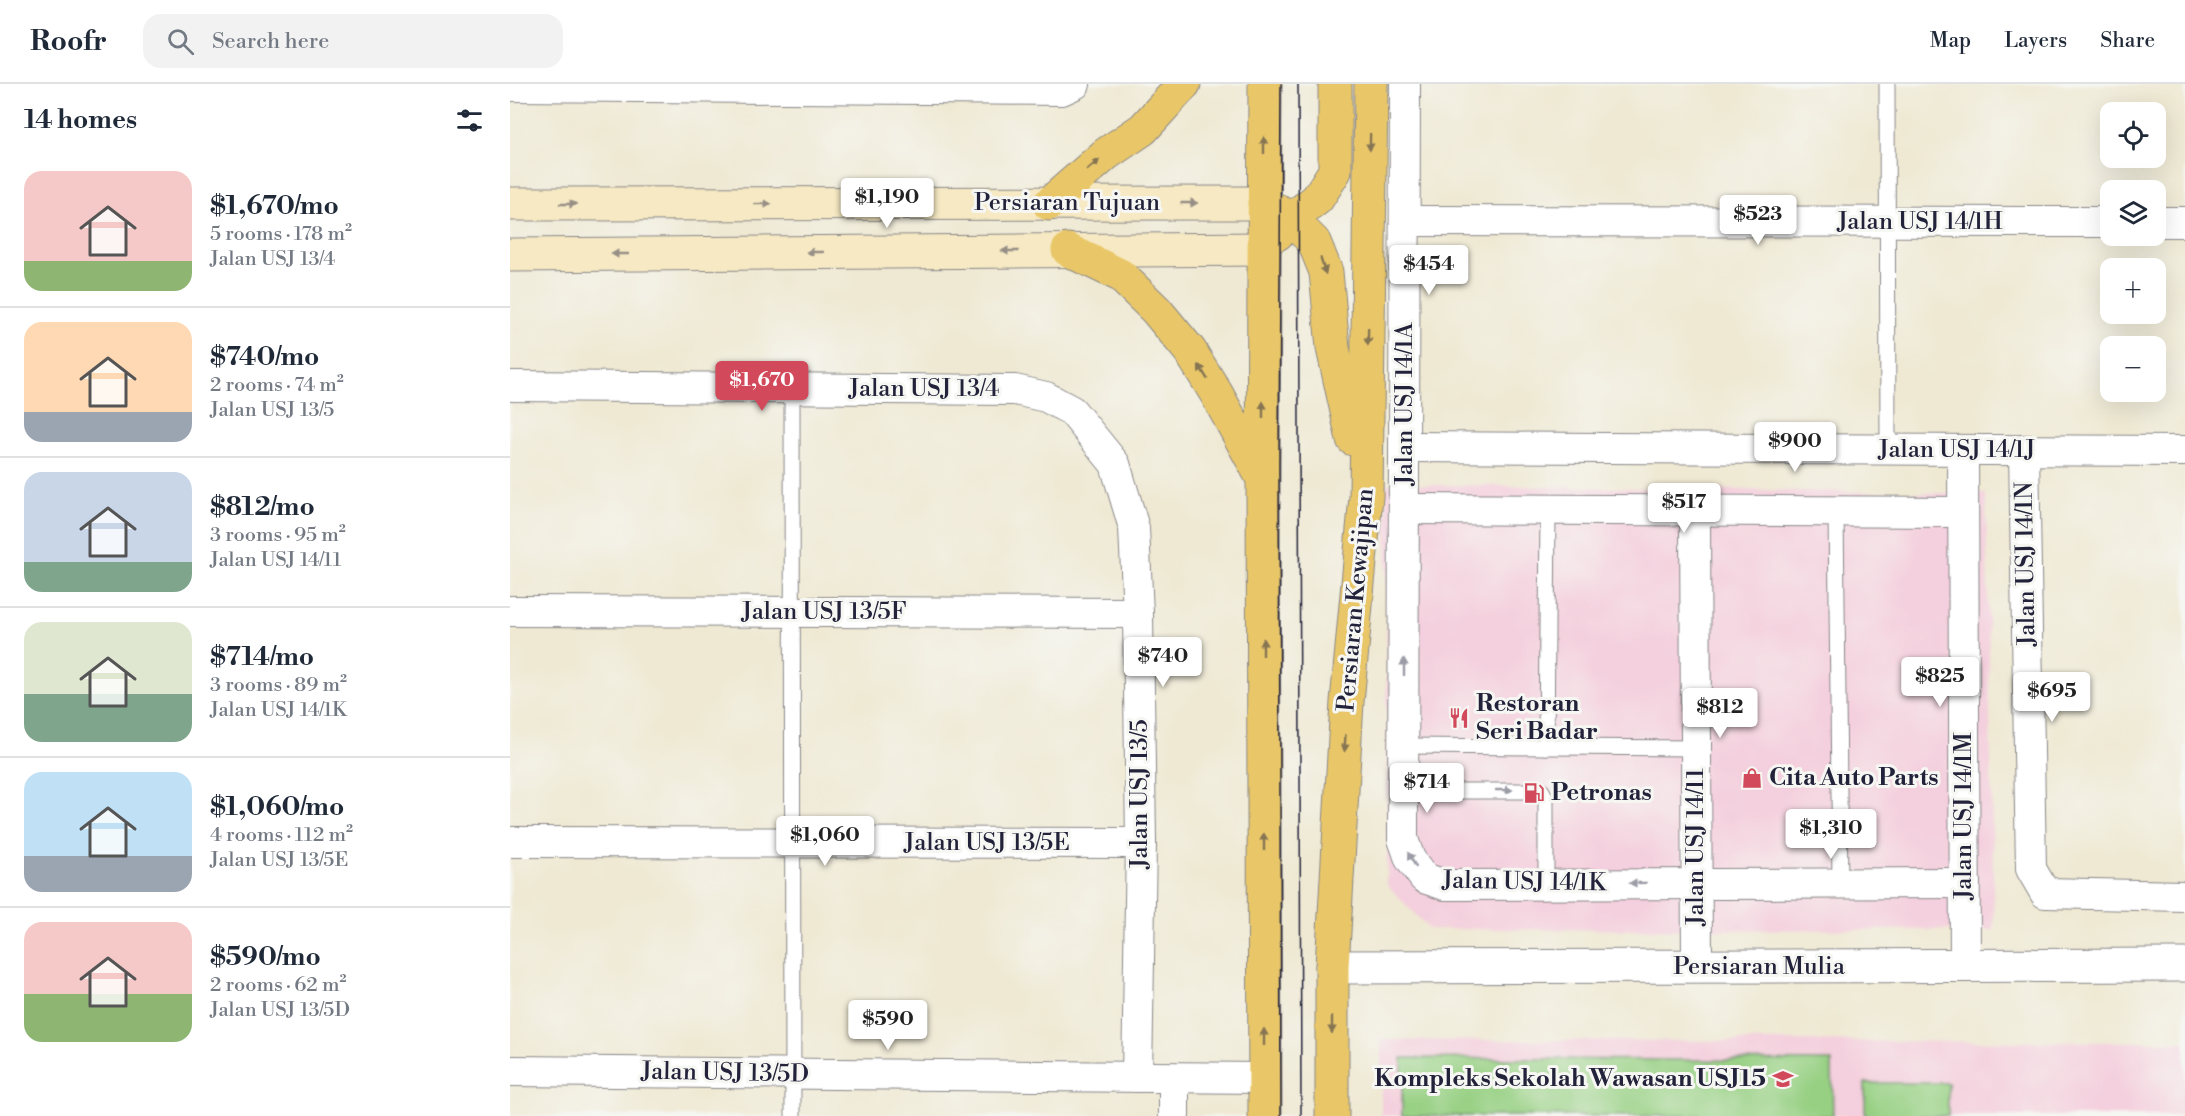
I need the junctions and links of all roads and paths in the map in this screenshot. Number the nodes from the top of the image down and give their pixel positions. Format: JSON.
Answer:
{"nodes":[{"id":1,"x":1075,"y":84,"type":"edge"},
{"id":2,"x":1184,"y":84,"type":"edge"},
{"id":3,"x":1265,"y":84,"type":"edge"},
{"id":4,"x":1335,"y":84,"type":"edge"},
{"id":5,"x":1371,"y":84,"type":"edge"},
{"id":6,"x":1405,"y":84,"type":"edge"},
{"id":7,"x":1887,"y":84,"type":"edge"},
{"id":8,"x":510,"y":86,"type":"edge"},
{"id":9,"x":728,"y":86,"type":"edge"},
{"id":10,"x":510,"y":204,"type":"edge"},
{"id":11,"x":1049,"y":204,"type":"junction"},
{"id":12,"x":1277,"y":211,"type":"junction"},
{"id":13,"x":1405,"y":221,"type":"junction"},
{"id":14,"x":1887,"y":222,"type":"junction"},
{"id":15,"x":2100,"y":222,"type":"edge"},
{"id":16,"x":2166,"y":222,"type":"edge"},
{"id":17,"x":2185,"y":222,"type":"edge"},
{"id":18,"x":1264,"y":249,"type":"junction"},
{"id":19,"x":1068,"y":250,"type":"junction"},
{"id":20,"x":510,"y":255,"type":"edge"},
{"id":21,"x":510,"y":386,"type":"edge"},
{"id":22,"x":792,"y":388,"type":"junction"},
{"id":23,"x":1015,"y":390,"type":"joint"},
{"id":24,"x":1405,"y":447,"type":"junction"},
{"id":25,"x":1888,"y":449,"type":"junction"},
{"id":26,"x":1963,"y":450,"type":"junction"},
{"id":27,"x":2024,"y":450,"type":"junction"},
{"id":28,"x":2185,"y":451,"type":"edge"},
{"id":29,"x":1263,"y":478,"type":"junction"},
{"id":30,"x":1366,"y":497,"type":"junction"},
{"id":31,"x":1405,"y":508,"type":"junction"},
{"id":32,"x":1548,"y":510,"type":"junction"},
{"id":33,"x":1695,"y":510,"type":"junction"},
{"id":34,"x":1836,"y":512,"type":"junction"},
{"id":35,"x":1963,"y":512,"type":"junction"},
{"id":36,"x":510,"y":610,"type":"edge"},
{"id":37,"x":793,"y":612,"type":"junction"},
{"id":38,"x":1138,"y":613,"type":"junction"},
{"id":39,"x":1404,"y":746,"type":"junction"},
{"id":40,"x":1546,"y":747,"type":"junction"},
{"id":41,"x":1696,"y":748,"type":"junction"},
{"id":42,"x":1403,"y":791,"type":"junction"},
{"id":43,"x":510,"y":842,"type":"edge"},
{"id":44,"x":793,"y":843,"type":"junction"},
{"id":45,"x":1141,"y":843,"type":"junction"},
{"id":46,"x":1696,"y":883,"type":"junction"},
{"id":47,"x":1965,"y":883,"type":"junction"},
{"id":48,"x":1546,"y":884,"type":"junction"},
{"id":49,"x":1840,"y":884,"type":"junction"},
{"id":50,"x":2185,"y":896,"type":"edge"},
{"id":51,"x":2185,"y":965,"type":"edge"},
{"id":52,"x":1332,"y":967,"type":"junction"},
{"id":53,"x":1697,"y":967,"type":"junction"},
{"id":54,"x":1965,"y":967,"type":"junction"},
{"id":55,"x":510,"y":1071,"type":"edge"},
{"id":56,"x":793,"y":1074,"type":"junction"},
{"id":57,"x":1137,"y":1077,"type":"junction"},
{"id":58,"x":1174,"y":1078,"type":"junction"},
{"id":59,"x":1265,"y":1078,"type":"junction"},
{"id":60,"x":793,"y":1116,"type":"edge"},
{"id":61,"x":1174,"y":1116,"type":"edge"},
{"id":62,"x":1265,"y":1116,"type":"edge"},
{"id":63,"x":1332,"y":1116,"type":"edge"}],
"edges":[{"from":1,"to":9,"type":"street"},
{"from":11,"to":2,"type":"main road","one_way":true},
{"from":12,"to":3,"type":"main road","one_way":true},
{"from":4,"to":12,"type":"main road"},
{"from":5,"to":30,"type":"main road","name":"Persiaran Kewajipan","one_way":true},
{"from":6,"to":13,"type":"street","name":"Jalan USJ 14/1A"},
{"from":7,"to":14,"type":"lane"},
{"from":8,"to":9,"type":"street"},
{"from":10,"to":11,"type":"main road","name":"Persiaran Tujuan","one_way":true},
{"from":11,"to":12,"type":"main road","name":"Persiaran Tujuan","one_way":true},
{"from":12,"to":18,"type":"main road"},
{"from":12,"to":30,"type":"main road","one_way":true},
{"from":13,"to":14,"type":"street","name":"Jalan USJ 14/1H"},
{"from":13,"to":24,"type":"street","name":"Jalan USJ 14/1A"},
{"from":14,"to":15,"type":"street","name":"Jalan USJ 14/1H"},
{"from":14,"to":25,"type":"lane"},
{"from":16,"to":17,"type":"street"},
{"from":18,"to":19,"type":"main road","name":"Persiaran Tujuan"},
{"from":29,"to":18,"type":"main road","one_way":true},
{"from":19,"to":20,"type":"main road","name":"Persiaran Tujuan","one_way":true},
{"from":29,"to":19,"type":"main road","one_way":true},
{"from":21,"to":22,"type":"street","name":"Jalan USJ 13/4"},
{"from":22,"to":23,"type":"street","name":"Jalan USJ 13/4"},
{"from":22,"to":37,"type":"lane"},
{"from":23,"to":38,"type":"street","name":"Jalan USJ 13/5"},
{"from":24,"to":25,"type":"street","name":"Jalan USJ 14/1J"},
{"from":24,"to":31,"type":"street","name":"Jalan USJ 14/1A"},
{"from":25,"to":26,"type":"street","name":"Jalan USJ 14/1J"},
{"from":26,"to":27,"type":"street","name":"Jalan USJ 14/1J"},
{"from":26,"to":35,"type":"street","name":"Jalan USJ 14/1M"},
{"from":27,"to":28,"type":"street","name":"Jalan USJ 14/1J"},
{"from":27,"to":50,"type":"street","name":"Jalan USJ 14/1N"},
{"from":59,"to":29,"type":"main road","one_way":true},
{"from":30,"to":52,"type":"main road","name":"Persiaran Kewajipan","one_way":true},
{"from":31,"to":32,"type":"street"},
{"from":39,"to":31,"type":"street","name":"Jalan USJ 14/1K","one_way":true},
{"from":32,"to":33,"type":"street"},
{"from":32,"to":40,"type":"lane"},
{"from":33,"to":34,"type":"street"},
{"from":33,"to":41,"type":"street","name":"Jalan USJ 14/11"},
{"from":34,"to":35,"type":"street"},
{"from":34,"to":49,"type":"lane"},
{"from":35,"to":47,"type":"street","name":"Jalan USJ 14/1M"},
{"from":36,"to":37,"type":"street","name":"Jalan USJ 13/5F"},
{"from":37,"to":38,"type":"street","name":"Jalan USJ 13/5F"},
{"from":37,"to":44,"type":"lane"},
{"from":38,"to":45,"type":"street","name":"Jalan USJ 13/5"},
{"from":39,"to":40,"type":"lane"},
{"from":39,"to":42,"type":"street","name":"Jalan USJ 14/1K"},
{"from":40,"to":41,"type":"lane"},
{"from":41,"to":46,"type":"street","name":"Jalan USJ 14/11"},
{"from":48,"to":42,"type":"street","name":"Jalan USJ 14/1K","one_way":true},
{"from":42,"to":48,"type":"lane","one_way":true},
{"from":43,"to":44,"type":"street","name":"Jalan USJ 13/5E"},
{"from":44,"to":45,"type":"street","name":"Jalan USJ 13/5E"},
{"from":44,"to":56,"type":"lane"},
{"from":45,"to":57,"type":"street","name":"Jalan USJ 13/5"},
{"from":46,"to":48,"type":"street","name":"Jalan USJ 14/1K","one_way":true},
{"from":46,"to":49,"type":"street","name":"Jalan USJ 14/1K"},
{"from":46,"to":53,"type":"street","name":"Jalan USJ 14/11"},
{"from":47,"to":49,"type":"street","name":"Jalan USJ 14/1K"},
{"from":47,"to":54,"type":"street","name":"Jalan USJ 14/1M"},
{"from":51,"to":54,"type":"street","name":"Persiaran Mulia"},
{"from":52,"to":53,"type":"street","name":"Persiaran Mulia"},
{"from":52,"to":63,"type":"main road","name":"Persiaran Kewajipan","one_way":true},
{"from":53,"to":54,"type":"street","name":"Persiaran Mulia"},
{"from":55,"to":56,"type":"street","name":"Jalan USJ 13/5D"},
{"from":56,"to":57,"type":"street","name":"Jalan USJ 13/5D"},
{"from":56,"to":60,"type":"lane"},
{"from":57,"to":58,"type":"street","name":"Jalan USJ 13/5D"},
{"from":58,"to":59,"type":"street","name":"Jalan USJ 13/5D"},
{"from":58,"to":61,"type":"street"},
{"from":59,"to":62,"type":"main road"}]}
